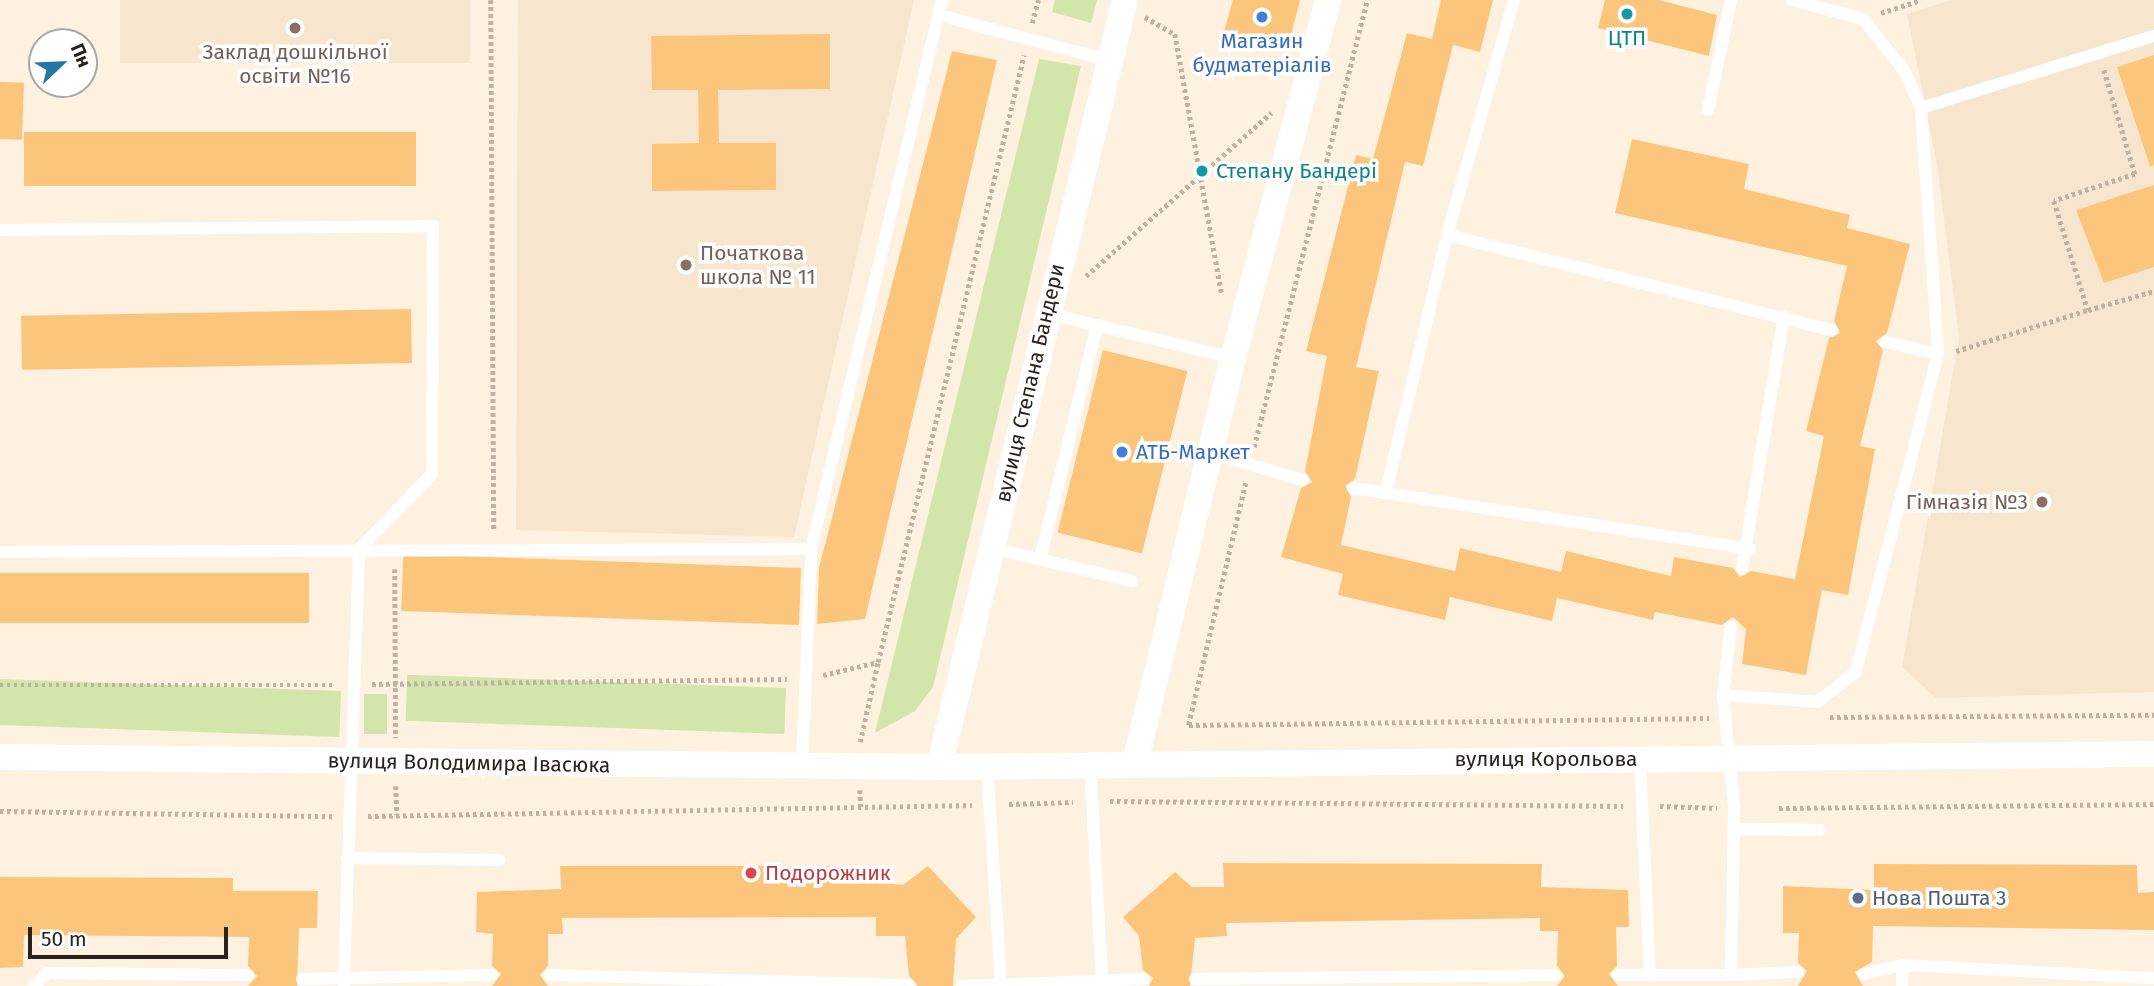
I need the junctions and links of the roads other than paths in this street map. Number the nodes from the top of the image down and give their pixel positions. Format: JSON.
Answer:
{"nodes":[{"id":1,"x":942,"y":0,"type":"edge"},
{"id":2,"x":1328,"y":0,"type":"edge"},
{"id":3,"x":1514,"y":0,"type":"edge"},
{"id":4,"x":1731,"y":0,"type":"edge"},
{"id":5,"x":1792,"y":0,"type":"edge"},
{"id":6,"x":1125,"y":2,"type":"edge"},
{"id":7,"x":939,"y":15,"type":"junction"},
{"id":8,"x":2154,"y":36,"type":"edge"},
{"id":9,"x":1111,"y":61,"type":"junction"},
{"id":10,"x":1921,"y":108,"type":"junction"},
{"id":11,"x":1708,"y":110,"type":"dead end"},
{"id":12,"x":0,"y":230,"type":"edge"},
{"id":13,"x":1447,"y":234,"type":"junction"},
{"id":14,"x":1045,"y":313,"type":"junction"},
{"id":15,"x":1784,"y":316,"type":"junction"},
{"id":16,"x":1097,"y":325,"type":"junction"},
{"id":17,"x":1832,"y":330,"type":"dead end"},
{"id":18,"x":1885,"y":342,"type":"dead end"},
{"id":19,"x":1938,"y":354,"type":"junction"},
{"id":20,"x":1233,"y":358,"type":"junction"},
{"id":21,"x":1210,"y":453,"type":"junction"},
{"id":22,"x":1303,"y":480,"type":"dead end"},
{"id":23,"x":1353,"y":488,"type":"dead end"},
{"id":24,"x":1386,"y":492,"type":"junction"},
{"id":25,"x":991,"y":548,"type":"junction"},
{"id":26,"x":359,"y":549,"type":"junction"},
{"id":27,"x":811,"y":549,"type":"junction"},
{"id":28,"x":1751,"y":549,"type":"junction"},
{"id":29,"x":0,"y":552,"type":"edge"},
{"id":30,"x":1040,"y":559,"type":"junction"},
{"id":31,"x":1742,"y":569,"type":"dead end"},
{"id":32,"x":1132,"y":580,"type":"dead end"},
{"id":33,"x":1731,"y":626,"type":"dead end"},
{"id":34,"x":1723,"y":695,"type":"junction"},
{"id":35,"x":2154,"y":754,"type":"edge"},
{"id":36,"x":0,"y":757,"type":"edge"},
{"id":37,"x":1640,"y":759,"type":"junction"},
{"id":38,"x":1732,"y":759,"type":"junction"},
{"id":39,"x":348,"y":761,"type":"junction"},
{"id":40,"x":1135,"y":763,"type":"junction"},
{"id":41,"x":1090,"y":765,"type":"junction"},
{"id":42,"x":802,"y":767,"type":"junction"},
{"id":43,"x":939,"y":767,"type":"junction"},
{"id":44,"x":987,"y":767,"type":"junction"},
{"id":45,"x":1734,"y":829,"type":"junction"},
{"id":46,"x":1820,"y":831,"type":"dead end"},
{"id":47,"x":347,"y":858,"type":"junction"},
{"id":48,"x":499,"y":860,"type":"dead end"},
{"id":49,"x":1903,"y":965,"type":"junction"},
{"id":50,"x":1798,"y":972,"type":"dead end"},
{"id":51,"x":1863,"y":974,"type":"dead end"},
{"id":52,"x":248,"y":975,"type":"dead end"},
{"id":53,"x":492,"y":975,"type":"dead end"},
{"id":54,"x":549,"y":975,"type":"dead end"},
{"id":55,"x":1556,"y":975,"type":"dead end"},
{"id":56,"x":1618,"y":975,"type":"dead end"},
{"id":57,"x":1731,"y":975,"type":"junction"},
{"id":58,"x":1650,"y":976,"type":"junction"},
{"id":59,"x":2154,"y":978,"type":"edge"},
{"id":60,"x":180,"y":979,"type":"edge"},
{"id":61,"x":302,"y":979,"type":"dead end"},
{"id":62,"x":1144,"y":979,"type":"dead end"},
{"id":63,"x":1195,"y":979,"type":"dead end"},
{"id":64,"x":1102,"y":981,"type":"junction"},
{"id":65,"x":344,"y":982,"type":"edge"},
{"id":66,"x":1001,"y":982,"type":"junction"},
{"id":67,"x":2118,"y":983,"type":"edge"},
{"id":68,"x":909,"y":985,"type":"edge"},
{"id":69,"x":34,"y":986,"type":"edge"},
{"id":70,"x":962,"y":986,"type":"edge"},
{"id":71,"x":976,"y":986,"type":"edge"},
{"id":72,"x":1902,"y":986,"type":"edge"}],
"edges":[{"from":1,"to":7,"type":"lane"},
{"from":2,"to":20,"type":"street"},
{"from":3,"to":13,"type":"lane"},
{"from":4,"to":11,"type":"lane"},
{"from":5,"to":10,"type":"lane"},
{"from":6,"to":9,"type":"street","name":"вулиця Степана Бандери"},
{"from":7,"to":9,"type":"lane"},
{"from":7,"to":27,"type":"lane"},
{"from":8,"to":10,"type":"lane"},
{"from":9,"to":14,"type":"street","name":"вулиця Степана Бандери"},
{"from":10,"to":19,"type":"lane"},
{"from":12,"to":26,"type":"lane"},
{"from":13,"to":15,"type":"lane"},
{"from":13,"to":24,"type":"lane"},
{"from":14,"to":16,"type":"lane"},
{"from":14,"to":25,"type":"street","name":"вулиця Степана Бандери"},
{"from":15,"to":17,"type":"lane"},
{"from":15,"to":28,"type":"lane"},
{"from":16,"to":20,"type":"lane"},
{"from":16,"to":30,"type":"lane"},
{"from":18,"to":19,"type":"lane"},
{"from":19,"to":34,"type":"lane"},
{"from":20,"to":21,"type":"street"},
{"from":21,"to":22,"type":"lane"},
{"from":21,"to":40,"type":"street"},
{"from":23,"to":24,"type":"lane"},
{"from":24,"to":28,"type":"lane"},
{"from":25,"to":30,"type":"lane"},
{"from":25,"to":43,"type":"street","name":"вулиця Степана Бандери"},
{"from":26,"to":27,"type":"lane"},
{"from":26,"to":29,"type":"lane"},
{"from":26,"to":39,"type":"lane"},
{"from":27,"to":42,"type":"lane"},
{"from":28,"to":31,"type":"lane"},
{"from":30,"to":32,"type":"lane"},
{"from":33,"to":34,"type":"lane"},
{"from":34,"to":38,"type":"lane"},
{"from":35,"to":38,"type":"street","name":"вулиця Корольова"},
{"from":36,"to":39,"type":"street","name":"вулиця Володимира Івасюка"},
{"from":37,"to":38,"type":"street","name":"вулиця Корольова"},
{"from":37,"to":40,"type":"street","name":"вулиця Корольова"},
{"from":37,"to":58,"type":"lane"},
{"from":38,"to":45,"type":"lane"},
{"from":39,"to":42,"type":"street","name":"вулиця Володимира Івасюка"},
{"from":39,"to":47,"type":"lane"},
{"from":40,"to":41,"type":"street","name":"вулиця Корольова"},
{"from":41,"to":44,"type":"street","name":"вулиця Корольова"},
{"from":41,"to":64,"type":"lane"},
{"from":42,"to":43,"type":"street","name":"вулиця Володимира Івасюка"},
{"from":43,"to":44,"type":"street","name":"вулиця Корольова"},
{"from":44,"to":66,"type":"lane"},
{"from":45,"to":46,"type":"lane"},
{"from":45,"to":57,"type":"lane"},
{"from":47,"to":48,"type":"lane"},
{"from":47,"to":65,"type":"lane"},
{"from":49,"to":51,"type":"lane"},
{"from":49,"to":67,"type":"lane"},
{"from":49,"to":72,"type":"lane"},
{"from":50,"to":57,"type":"lane"},
{"from":52,"to":60,"type":"lane"},
{"from":53,"to":65,"type":"lane"},
{"from":54,"to":68,"type":"lane"},
{"from":55,"to":63,"type":"lane"},
{"from":56,"to":58,"type":"lane"},
{"from":57,"to":58,"type":"lane"},
{"from":59,"to":67,"type":"lane"},
{"from":60,"to":69,"type":"lane"},
{"from":61,"to":65,"type":"lane"},
{"from":62,"to":64,"type":"lane"},
{"from":64,"to":66,"type":"lane"},
{"from":66,"to":71,"type":"lane"},
{"from":70,"to":71,"type":"lane"}]}
